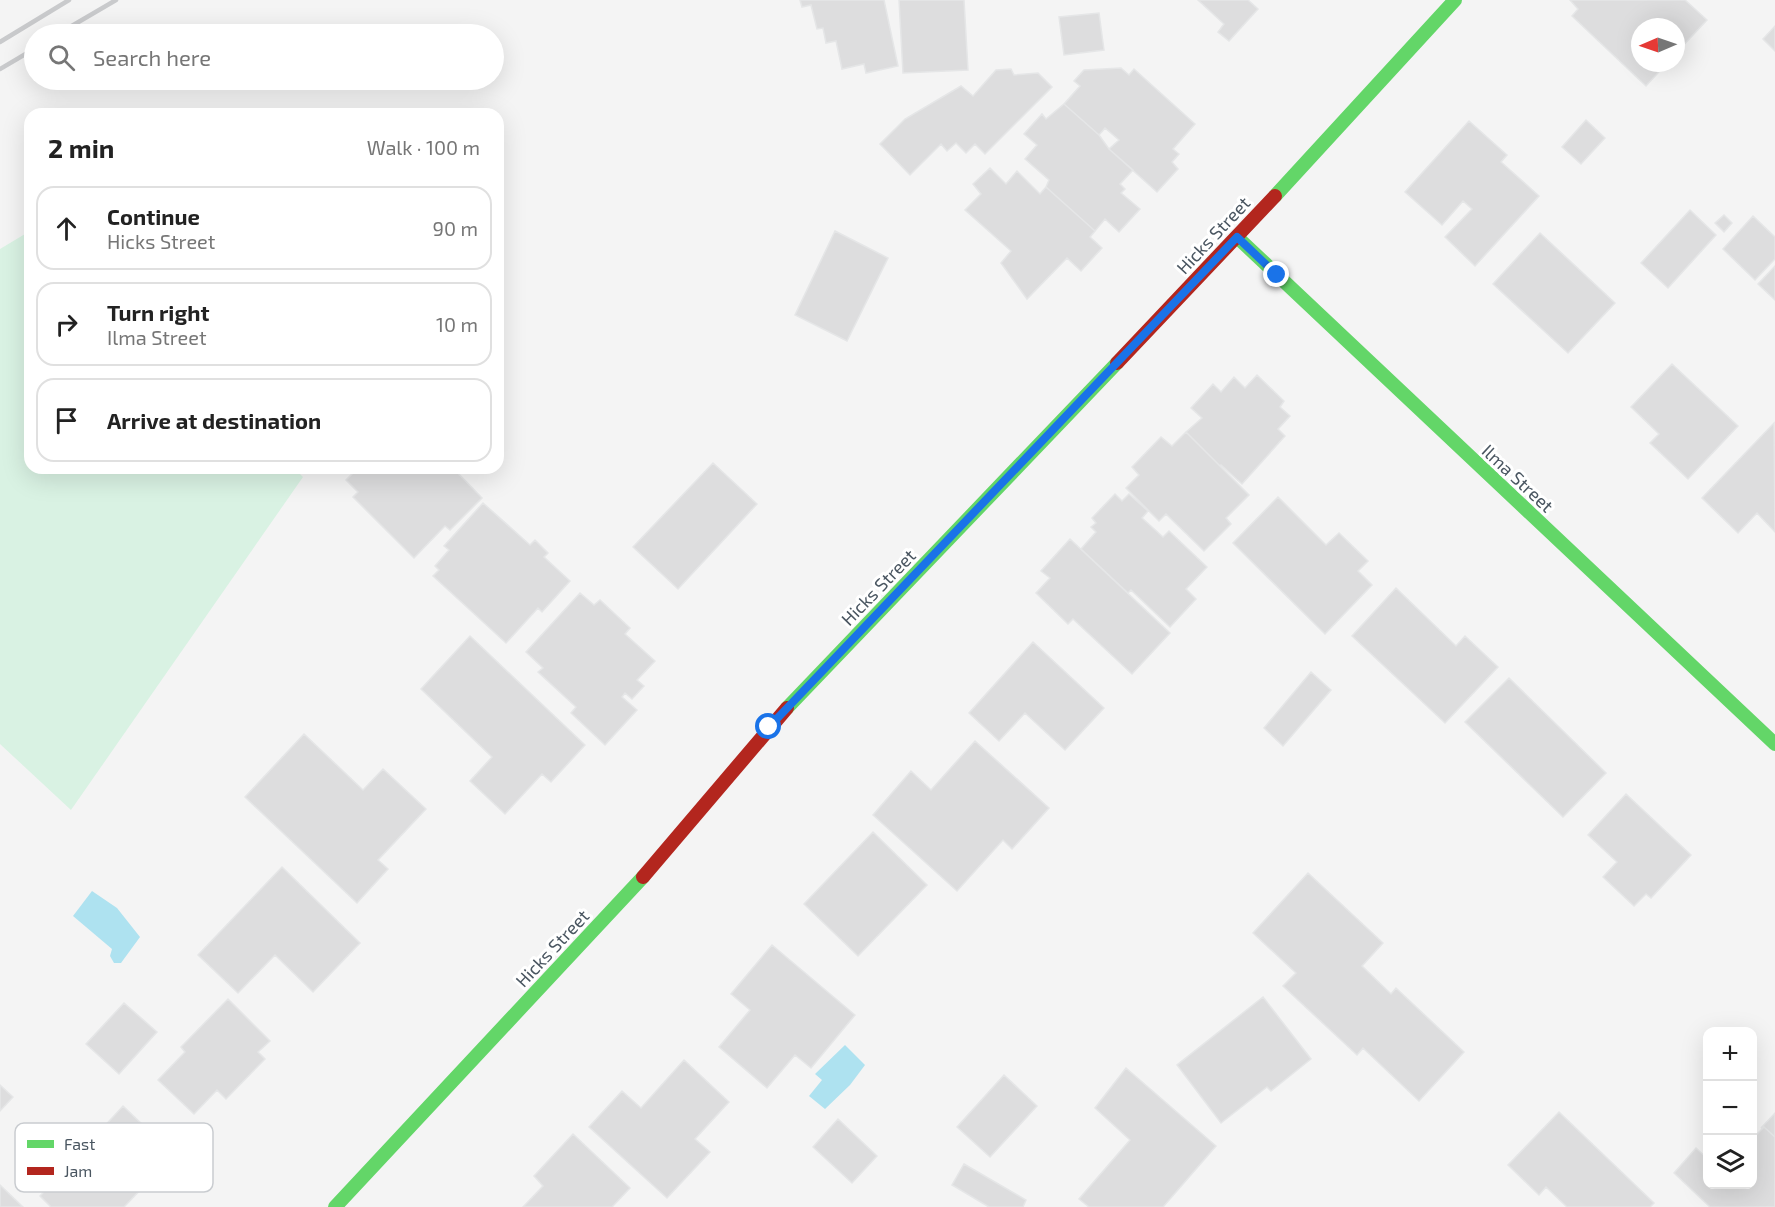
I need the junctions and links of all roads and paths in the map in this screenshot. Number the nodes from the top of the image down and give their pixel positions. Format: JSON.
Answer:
{"nodes":[{"id":1,"x":1455,"y":0,"type":"edge"},
{"id":2,"x":1237,"y":237,"type":"junction"},
{"id":3,"x":1775,"y":744,"type":"edge"},
{"id":4,"x":335,"y":1207,"type":"edge"}],
"edges":[{"from":1,"to":2,"type":"street","name":"Hicks Street"},
{"from":2,"to":3,"type":"street","name":"Ilma Street"},
{"from":2,"to":4,"type":"street","name":"Hicks Street"}]}
